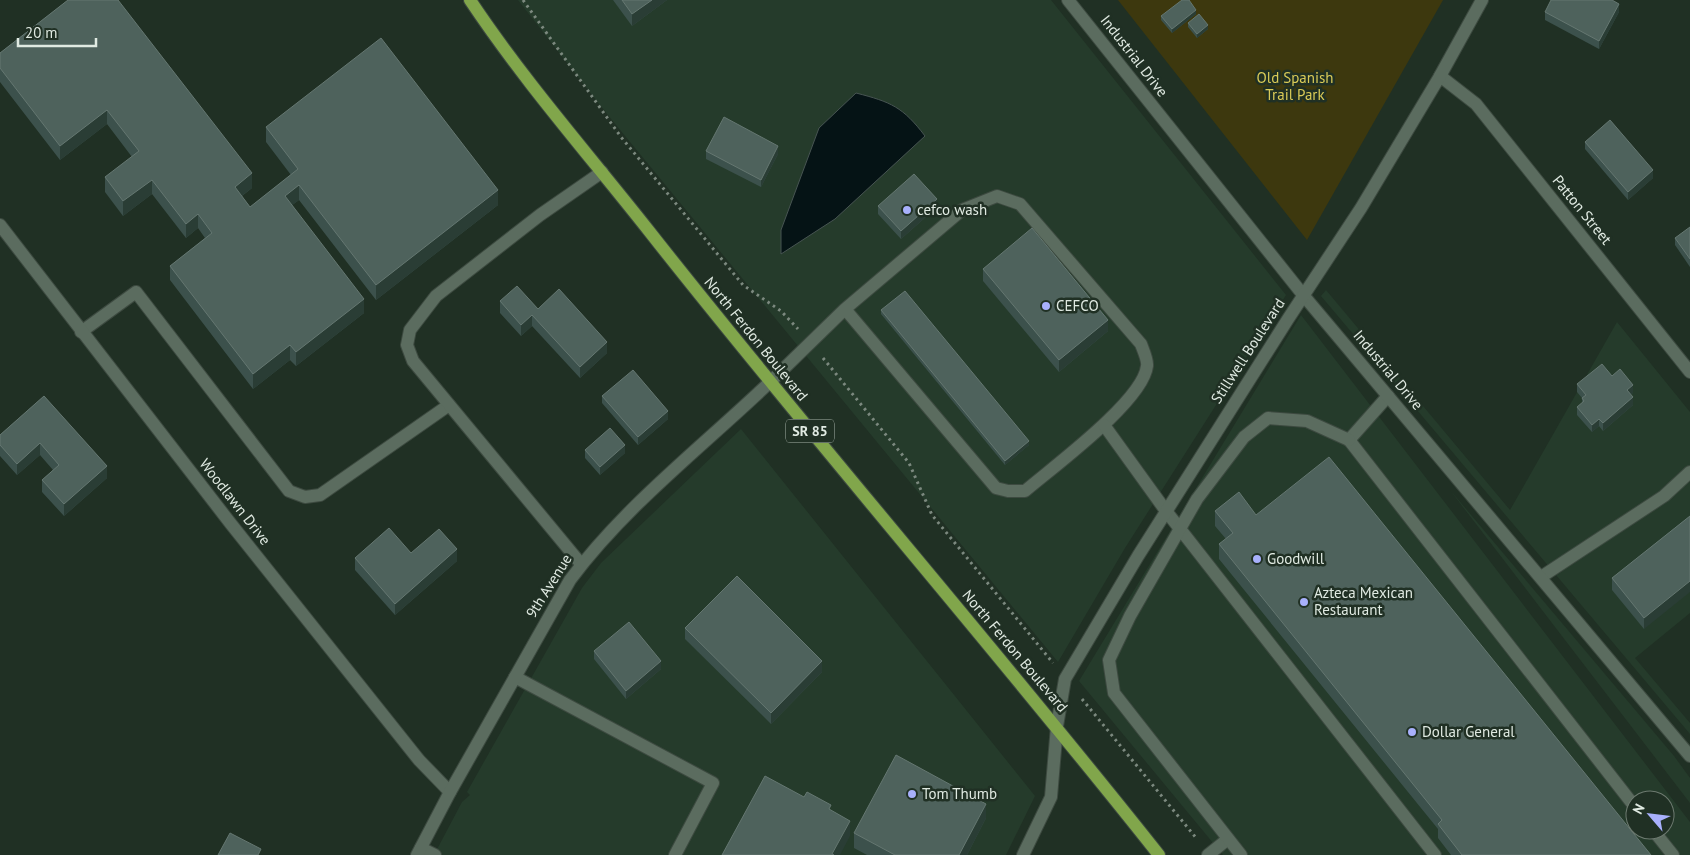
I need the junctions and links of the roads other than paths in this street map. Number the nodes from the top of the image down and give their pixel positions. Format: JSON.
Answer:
{"nodes":[{"id":1,"x":470,"y":0,"type":"edge"},
{"id":2,"x":1068,"y":0,"type":"edge"},
{"id":3,"x":1482,"y":0,"type":"edge"},
{"id":4,"x":1440,"y":76,"type":"junction"},
{"id":5,"x":602,"y":172,"type":"junction"},
{"id":6,"x":0,"y":225,"type":"edge"},
{"id":7,"x":1304,"y":296,"type":"junction"},
{"id":8,"x":845,"y":309,"type":"junction"},
{"id":9,"x":81,"y":332,"type":"junction"},
{"id":10,"x":1690,"y":372,"type":"edge"},
{"id":11,"x":770,"y":382,"type":"junction"},
{"id":12,"x":1388,"y":396,"type":"junction"},
{"id":13,"x":449,"y":405,"type":"junction"},
{"id":14,"x":1104,"y":425,"type":"junction"},
{"id":15,"x":1349,"y":440,"type":"junction"},
{"id":16,"x":1690,"y":472,"type":"edge"},
{"id":17,"x":1166,"y":511,"type":"junction"},
{"id":18,"x":1181,"y":528,"type":"junction"},
{"id":19,"x":581,"y":564,"type":"junction"},
{"id":20,"x":1540,"y":577,"type":"junction"},
{"id":21,"x":515,"y":677,"type":"junction"},
{"id":22,"x":1057,"y":726,"type":"junction"},
{"id":23,"x":1690,"y":756,"type":"edge"},
{"id":24,"x":450,"y":792,"type":"junction"},
{"id":25,"x":1625,"y":794,"type":"edge"},
{"id":26,"x":1228,"y":839,"type":"junction"},
{"id":27,"x":1661,"y":840,"type":"edge"},
{"id":28,"x":419,"y":851,"type":"edge"},
{"id":29,"x":1208,"y":854,"type":"edge"},
{"id":30,"x":435,"y":855,"type":"edge"},
{"id":31,"x":674,"y":855,"type":"edge"},
{"id":32,"x":1023,"y":855,"type":"edge"},
{"id":33,"x":1159,"y":855,"type":"edge"},
{"id":34,"x":1241,"y":855,"type":"edge"},
{"id":35,"x":1435,"y":855,"type":"edge"},
{"id":36,"x":1672,"y":855,"type":"edge"}],
"edges":[{"from":1,"to":5,"type":"main road","name":"North Ferdon Boulevard","number":"SR 85"},
{"from":2,"to":7,"type":"street","name":"Industrial Drive"},
{"from":3,"to":4,"type":"street","name":"Stillwell Boulevard"},
{"from":4,"to":7,"type":"street","name":"Stillwell Boulevard"},
{"from":4,"to":10,"type":"street","name":"Patton Street"},
{"from":5,"to":11,"type":"main road","name":"North Ferdon Boulevard","number":"SR 85"},
{"from":5,"to":13,"type":"street"},
{"from":6,"to":9,"type":"street","name":"Woodlawn Drive"},
{"from":7,"to":12,"type":"street","name":"Industrial Drive"},
{"from":7,"to":17,"type":"street","name":"Stillwell Boulevard"},
{"from":8,"to":11,"type":"street","name":"9th Avenue"},
{"from":8,"to":14,"type":"street","name":"9th Avenue"},
{"from":8,"to":14,"type":"street","name":"9th Avenue"},
{"from":9,"to":13,"type":"street"},
{"from":9,"to":24,"type":"street","name":"Woodlawn Drive"},
{"from":11,"to":19,"type":"street","name":"9th Avenue"},
{"from":11,"to":22,"type":"main road","name":"North Ferdon Boulevard","number":"SR 85"},
{"from":12,"to":15,"type":"street"},
{"from":12,"to":20,"type":"street","name":"Industrial Drive"},
{"from":13,"to":19,"type":"street"},
{"from":14,"to":17,"type":"street"},
{"from":15,"to":18,"type":"street"},
{"from":15,"to":25,"type":"street"},
{"from":16,"to":20,"type":"street"},
{"from":17,"to":18,"type":"street"},
{"from":17,"to":22,"type":"street","name":"Stillwell Boulevard"},
{"from":18,"to":26,"type":"street"},
{"from":18,"to":35,"type":"street"},
{"from":19,"to":21,"type":"street","name":"9th Avenue"},
{"from":20,"to":23,"type":"street","name":"Industrial Drive"},
{"from":21,"to":24,"type":"street","name":"9th Avenue"},
{"from":21,"to":31,"type":"street"},
{"from":22,"to":32,"type":"street","name":"Stillwell Boulevard"},
{"from":22,"to":33,"type":"main road","name":"North Ferdon Boulevard","number":"SR 85"},
{"from":24,"to":28,"type":"street","name":"9th Avenue"},
{"from":26,"to":29,"type":"street"},
{"from":26,"to":34,"type":"street"},
{"from":27,"to":36,"type":"street"},
{"from":28,"to":30,"type":"street"}]}
